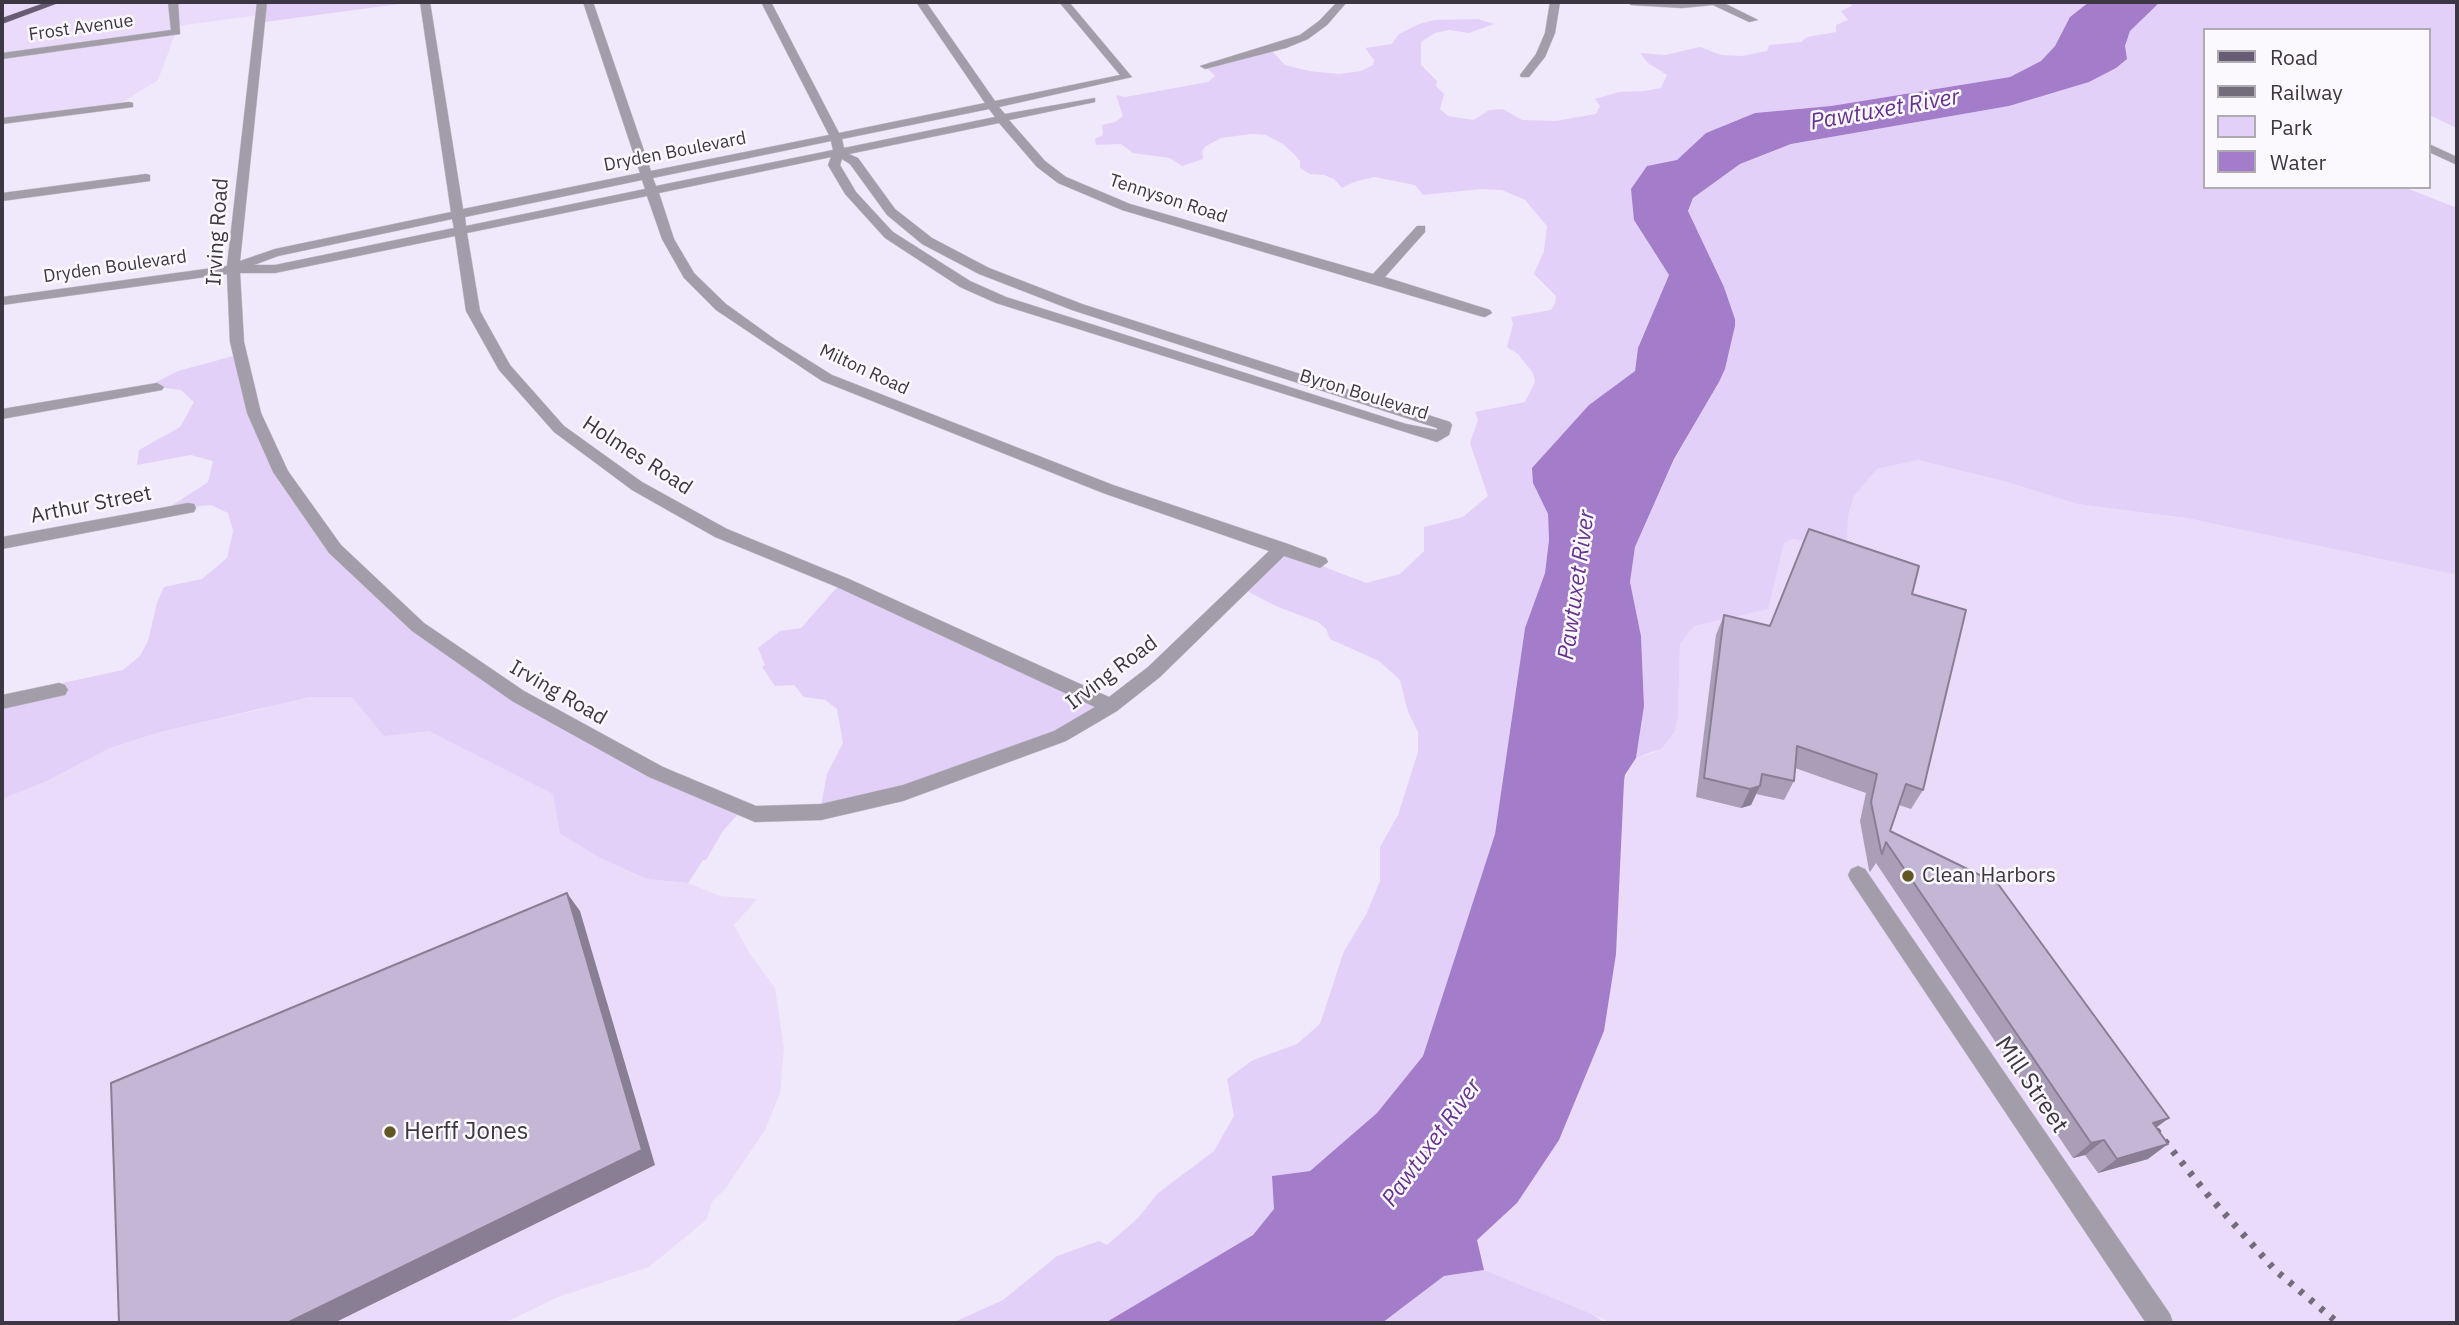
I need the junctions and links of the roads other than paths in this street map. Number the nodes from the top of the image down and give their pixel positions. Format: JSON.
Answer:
{"nodes":[{"id":1,"x":56,"y":2,"type":"edge"},
{"id":2,"x":173,"y":2,"type":"edge"},
{"id":3,"x":262,"y":2,"type":"edge"},
{"id":4,"x":425,"y":2,"type":"edge"},
{"id":5,"x":588,"y":2,"type":"edge"},
{"id":6,"x":766,"y":2,"type":"edge"},
{"id":7,"x":921,"y":2,"type":"edge"},
{"id":8,"x":1064,"y":2,"type":"edge"},
{"id":9,"x":1342,"y":2,"type":"edge"},
{"id":10,"x":1555,"y":2,"type":"edge"},
{"id":11,"x":1632,"y":2,"type":"edge"},
{"id":12,"x":1714,"y":2,"type":"edge"},
{"id":13,"x":1752,"y":20,"type":"dead end"},
{"id":14,"x":2,"y":21,"type":"edge"},
{"id":15,"x":2,"y":56,"type":"edge"},
{"id":16,"x":1205,"y":66,"type":"dead end"},
{"id":17,"x":1525,"y":75,"type":"dead end"},
{"id":18,"x":1091,"y":100,"type":"dead end"},
{"id":19,"x":129,"y":105,"type":"dead end"},
{"id":20,"x":993,"y":105,"type":"junction"},
{"id":21,"x":1002,"y":119,"type":"junction"},
{"id":22,"x":2,"y":121,"type":"edge"},
{"id":23,"x":836,"y":138,"type":"junction"},
{"id":24,"x":2431,"y":148,"type":"edge"},
{"id":25,"x":839,"y":153,"type":"junction"},
{"id":26,"x":2457,"y":161,"type":"edge"},
{"id":27,"x":146,"y":178,"type":"dead end"},
{"id":28,"x":648,"y":183,"type":"junction"},
{"id":29,"x":2,"y":197,"type":"edge"},
{"id":30,"x":459,"y":214,"type":"junction"},
{"id":31,"x":1421,"y":229,"type":"dead end"},
{"id":32,"x":462,"y":231,"type":"junction"},
{"id":33,"x":972,"y":265,"type":"junction"},
{"id":34,"x":233,"y":269,"type":"junction"},
{"id":35,"x":952,"y":276,"type":"junction"},
{"id":36,"x":1376,"y":279,"type":"junction"},
{"id":37,"x":2,"y":301,"type":"edge"},
{"id":38,"x":1485,"y":313,"type":"dead end"},
{"id":39,"x":1126,"y":323,"type":"junction"},
{"id":40,"x":1113,"y":336,"type":"junction"},
{"id":41,"x":157,"y":387,"type":"dead end"},
{"id":42,"x":2,"y":414,"type":"edge"},
{"id":43,"x":188,"y":508,"type":"dead end"},
{"id":44,"x":2,"y":542,"type":"edge"},
{"id":45,"x":1282,"y":548,"type":"junction"},
{"id":46,"x":1320,"y":562,"type":"dead end"},
{"id":47,"x":59,"y":690,"type":"dead end"},
{"id":48,"x":2,"y":702,"type":"edge"},
{"id":49,"x":1111,"y":706,"type":"junction"},
{"id":50,"x":1858,"y":875,"type":"dead end"},
{"id":51,"x":2161,"y":1323,"type":"edge"}],
"edges":[{"from":1,"to":14,"type":"main road"},
{"from":2,"to":15,"type":"street","name":"Frost Avenue"},
{"from":3,"to":34,"type":"street","name":"Irving Road"},
{"from":4,"to":30,"type":"street","name":"Holmes Road"},
{"from":5,"to":28,"type":"street","name":"Milton Road"},
{"from":6,"to":23,"type":"street","name":"Byron Boulevard"},
{"from":7,"to":20,"type":"street","name":"Tennyson Road"},
{"from":8,"to":20,"type":"street","name":"Dryden Boulevard"},
{"from":9,"to":16,"type":"street"},
{"from":10,"to":17,"type":"street"},
{"from":11,"to":12,"type":"street"},
{"from":12,"to":13,"type":"street"},
{"from":18,"to":21,"type":"street","name":"Dryden Boulevard"},
{"from":19,"to":22,"type":"street"},
{"from":20,"to":21,"type":"street","name":"Tennyson Road"},
{"from":20,"to":23,"type":"street","name":"Dryden Boulevard"},
{"from":21,"to":25,"type":"street","name":"Dryden Boulevard"},
{"from":21,"to":36,"type":"street","name":"Tennyson Road"},
{"from":23,"to":25,"type":"street","name":"Byron Boulevard"},
{"from":23,"to":28,"type":"street","name":"Dryden Boulevard"},
{"from":24,"to":26,"type":"street"},
{"from":25,"to":28,"type":"street","name":"Dryden Boulevard"},
{"from":25,"to":33,"type":"street","name":"Byron Boulevard"},
{"from":25,"to":35,"type":"street","name":"Byron Boulevard"},
{"from":27,"to":29,"type":"street"},
{"from":28,"to":30,"type":"street","name":"Dryden Boulevard"},
{"from":28,"to":32,"type":"street","name":"Dryden Boulevard"},
{"from":28,"to":45,"type":"street","name":"Milton Road"},
{"from":30,"to":32,"type":"street","name":"Holmes Road"},
{"from":30,"to":34,"type":"street","name":"Dryden Boulevard"},
{"from":31,"to":36,"type":"street"},
{"from":32,"to":34,"type":"street","name":"Dryden Boulevard"},
{"from":32,"to":49,"type":"street","name":"Holmes Road"},
{"from":33,"to":35,"type":"street"},
{"from":33,"to":39,"type":"street","name":"Byron Boulevard"},
{"from":34,"to":37,"type":"street","name":"Dryden Boulevard"},
{"from":34,"to":49,"type":"street","name":"Irving Road"},
{"from":35,"to":40,"type":"street","name":"Byron Boulevard"},
{"from":36,"to":38,"type":"street","name":"Tennyson Road"},
{"from":39,"to":40,"type":"street"},
{"from":39,"to":40,"type":"street","name":"Byron Boulevard"},
{"from":41,"to":42,"type":"street"},
{"from":43,"to":44,"type":"street","name":"Arthur Street"},
{"from":45,"to":46,"type":"street","name":"Milton Road"},
{"from":45,"to":49,"type":"street","name":"Irving Road"},
{"from":47,"to":48,"type":"street"},
{"from":50,"to":51,"type":"street","name":"Mill Street"}]}
